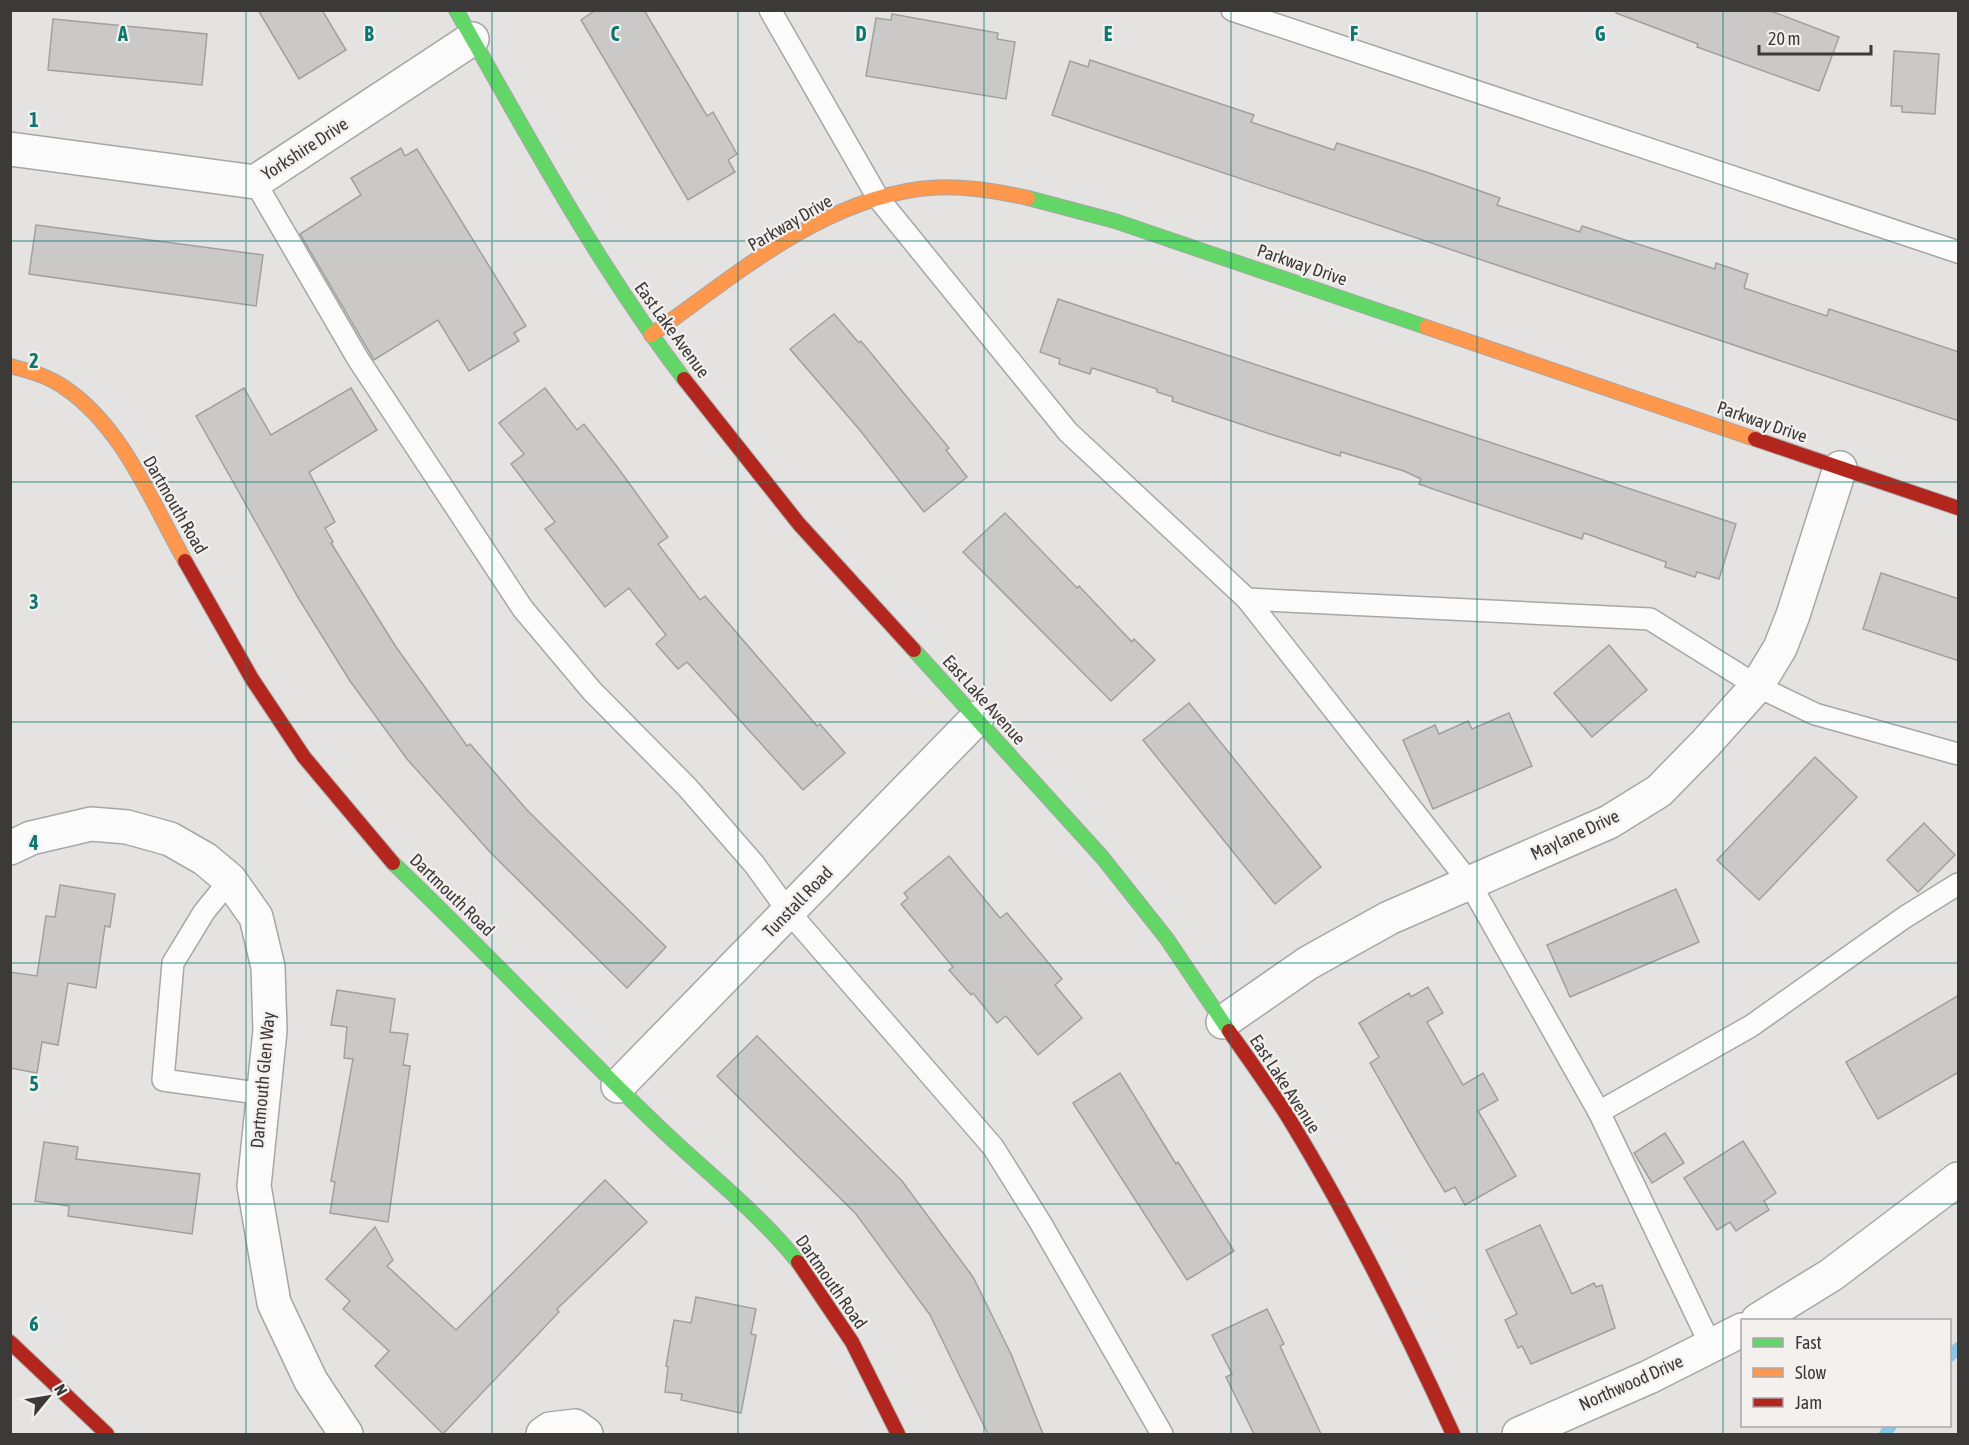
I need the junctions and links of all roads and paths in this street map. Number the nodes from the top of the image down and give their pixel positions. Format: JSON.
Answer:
{"nodes":[{"id":1,"x":456,"y":10,"type":"edge"},
{"id":2,"x":770,"y":10,"type":"edge"},
{"id":3,"x":1232,"y":10,"type":"edge"},
{"id":4,"x":472,"y":39,"type":"junction"},
{"id":5,"x":10,"y":149,"type":"edge"},
{"id":6,"x":255,"y":182,"type":"junction"},
{"id":7,"x":878,"y":198,"type":"junction"},
{"id":8,"x":1959,"y":252,"type":"edge"},
{"id":9,"x":651,"y":336,"type":"junction"},
{"id":10,"x":10,"y":366,"type":"edge"},
{"id":11,"x":1840,"y":468,"type":"junction"},
{"id":12,"x":1959,"y":508,"type":"edge"},
{"id":13,"x":1246,"y":599,"type":"junction"},
{"id":14,"x":1757,"y":686,"type":"junction"},
{"id":15,"x":977,"y":718,"type":"junction"},
{"id":16,"x":1959,"y":754,"type":"edge"},
{"id":17,"x":10,"y":848,"type":"edge"},
{"id":18,"x":230,"y":880,"type":"junction"},
{"id":19,"x":1469,"y":882,"type":"junction"},
{"id":20,"x":1959,"y":884,"type":"edge"},
{"id":21,"x":788,"y":911,"type":"junction"},
{"id":22,"x":1223,"y":1022,"type":"junction"},
{"id":23,"x":618,"y":1086,"type":"junction"},
{"id":24,"x":264,"y":1094,"type":"junction"},
{"id":25,"x":1599,"y":1112,"type":"junction"},
{"id":26,"x":1959,"y":1179,"type":"edge"},
{"id":27,"x":1760,"y":1319,"type":"edge"},
{"id":28,"x":1741,"y":1331,"type":"edge"},
{"id":29,"x":10,"y":1342,"type":"edge"},
{"id":30,"x":1711,"y":1346,"type":"junction"},
{"id":31,"x":107,"y":1434,"type":"edge"},
{"id":32,"x":346,"y":1434,"type":"edge"},
{"id":33,"x":543,"y":1434,"type":"edge"},
{"id":34,"x":586,"y":1434,"type":"edge"},
{"id":35,"x":897,"y":1434,"type":"edge"},
{"id":36,"x":1162,"y":1434,"type":"edge"},
{"id":37,"x":1453,"y":1434,"type":"edge"},
{"id":38,"x":1518,"y":1434,"type":"edge"}],
"edges":[{"from":1,"to":4,"type":"street","name":"East Lake Avenue"},
{"from":2,"to":7,"type":"lane"},
{"from":3,"to":8,"type":"lane"},
{"from":4,"to":6,"type":"street","name":"Yorkshire Drive"},
{"from":4,"to":9,"type":"street","name":"East Lake Avenue"},
{"from":5,"to":6,"type":"street","name":"Yorkshire Drive"},
{"from":6,"to":21,"type":"lane"},
{"from":7,"to":9,"type":"street","name":"Parkway Drive"},
{"from":7,"to":11,"type":"street","name":"Parkway Drive"},
{"from":7,"to":13,"type":"lane"},
{"from":9,"to":15,"type":"street","name":"East Lake Avenue"},
{"from":10,"to":23,"type":"street","name":"Dartmouth Road"},
{"from":11,"to":12,"type":"street","name":"Parkway Drive"},
{"from":11,"to":14,"type":"street","name":"Maylane Drive"},
{"from":13,"to":14,"type":"lane"},
{"from":13,"to":19,"type":"lane"},
{"from":14,"to":16,"type":"lane"},
{"from":14,"to":19,"type":"street","name":"Maylane Drive"},
{"from":15,"to":21,"type":"street","name":"Tunstall Road"},
{"from":15,"to":22,"type":"street","name":"East Lake Avenue"},
{"from":17,"to":18,"type":"street","name":"Dartmouth Glen Way"},
{"from":18,"to":24,"type":"street","name":"Dartmouth Glen Way"},
{"from":18,"to":24,"type":"lane"},
{"from":19,"to":22,"type":"street","name":"Maylane Drive"},
{"from":19,"to":25,"type":"lane"},
{"from":20,"to":25,"type":"lane"},
{"from":21,"to":23,"type":"street","name":"Tunstall Road"},
{"from":21,"to":36,"type":"lane"},
{"from":22,"to":37,"type":"street","name":"East Lake Avenue"},
{"from":23,"to":35,"type":"street","name":"Dartmouth Road"},
{"from":24,"to":32,"type":"street","name":"Dartmouth Glen Way"},
{"from":25,"to":30,"type":"lane"},
{"from":26,"to":27,"type":"street"},
{"from":28,"to":30,"type":"street","name":"Northwood Drive"},
{"from":29,"to":31,"type":"street"},
{"from":30,"to":38,"type":"street","name":"Northwood Drive"},
{"from":33,"to":34,"type":"street"}]}
